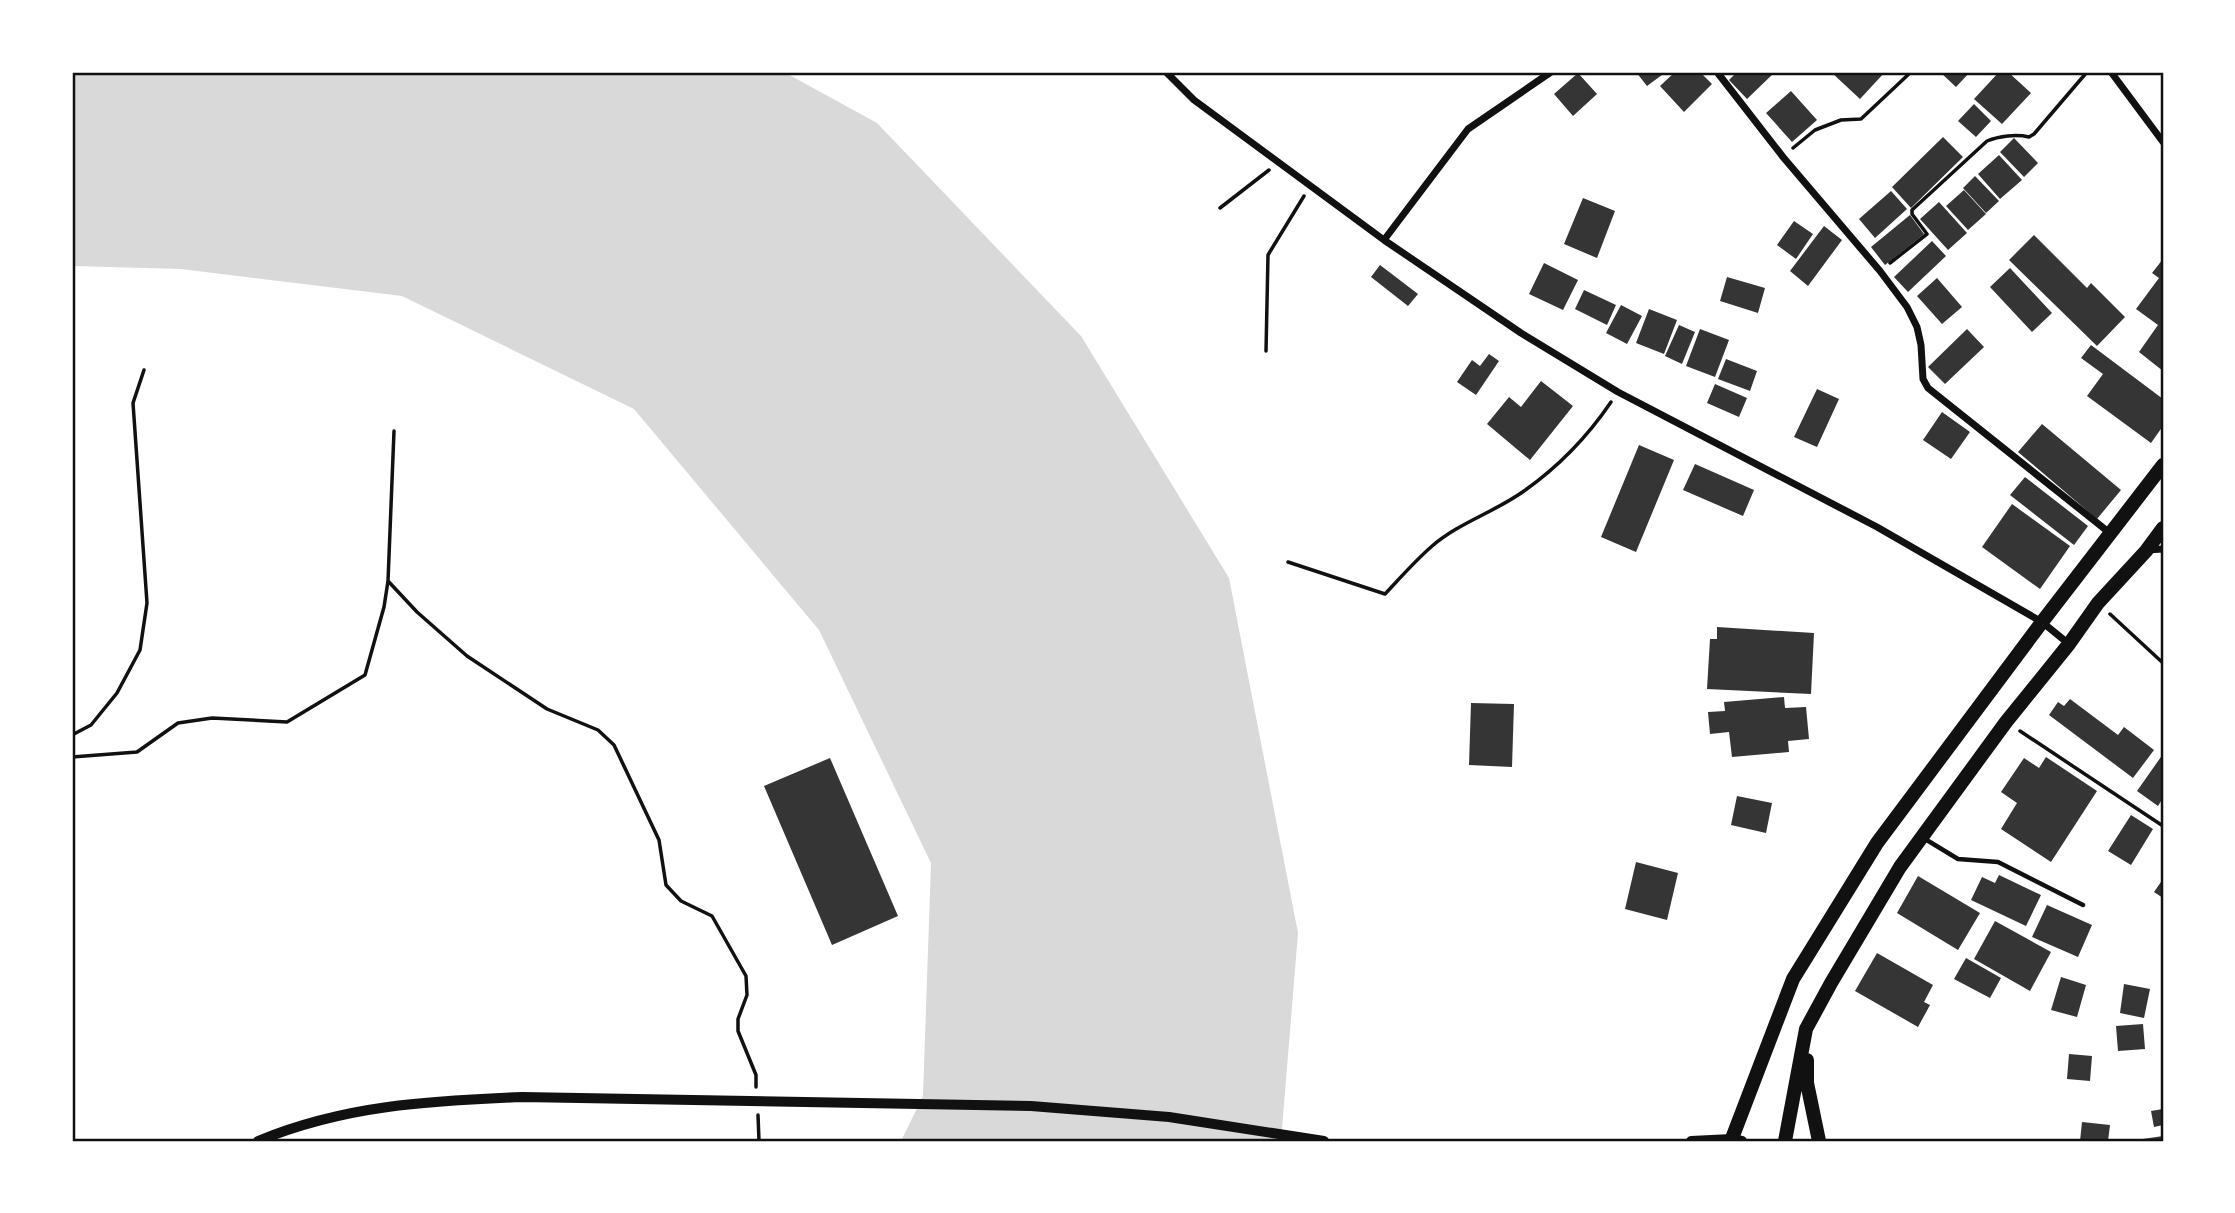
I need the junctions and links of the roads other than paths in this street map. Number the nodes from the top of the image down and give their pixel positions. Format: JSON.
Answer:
{"nodes":[{"id":1,"x":1166,"y":72,"type":"edge"},
{"id":2,"x":1551,"y":72,"type":"edge"},
{"id":3,"x":1717,"y":72,"type":"edge"},
{"id":4,"x":2111,"y":72,"type":"edge"},
{"id":5,"x":2163,"y":142,"type":"edge"},
{"id":6,"x":1384,"y":240,"type":"junction"},
{"id":7,"x":2163,"y":465,"type":"edge"},
{"id":8,"x":2163,"y":528,"type":"edge"},
{"id":9,"x":2111,"y":535,"type":"junction"},
{"id":10,"x":2163,"y":549,"type":"edge"},
{"id":11,"x":2146,"y":551,"type":"junction"},
{"id":12,"x":2042,"y":622,"type":"junction"},
{"id":13,"x":2069,"y":644,"type":"junction"},
{"id":14,"x":1922,"y":837,"type":"junction"},
{"id":15,"x":2083,"y":905,"type":"dead end"},
{"id":16,"x":1806,"y":1029,"type":"junction"},
{"id":17,"x":1735,"y":1140,"type":"edge"},
{"id":18,"x":258,"y":1141,"type":"edge"},
{"id":19,"x":1324,"y":1141,"type":"edge"},
{"id":20,"x":1691,"y":1141,"type":"edge"},
{"id":21,"x":1785,"y":1141,"type":"edge"},
{"id":22,"x":1819,"y":1141,"type":"edge"}],
"edges":[{"from":1,"to":6,"type":"street"},
{"from":2,"to":6,"type":"street"},
{"from":3,"to":9,"type":"street"},
{"from":4,"to":5,"type":"street"},
{"from":6,"to":12,"type":"street"},
{"from":7,"to":9,"type":"highway"},
{"from":8,"to":11,"type":"highway"},
{"from":9,"to":12,"type":"highway"},
{"from":10,"to":11,"type":"street"},
{"from":11,"to":13,"type":"highway"},
{"from":12,"to":13,"type":"street"},
{"from":12,"to":17,"type":"highway"},
{"from":13,"to":14,"type":"highway"},
{"from":14,"to":15,"type":"lane"},
{"from":14,"to":16,"type":"highway"},
{"from":16,"to":21,"type":"highway"},
{"from":16,"to":22,"type":"highway"},
{"from":17,"to":20,"type":"street"},
{"from":18,"to":19,"type":"street"}]}
